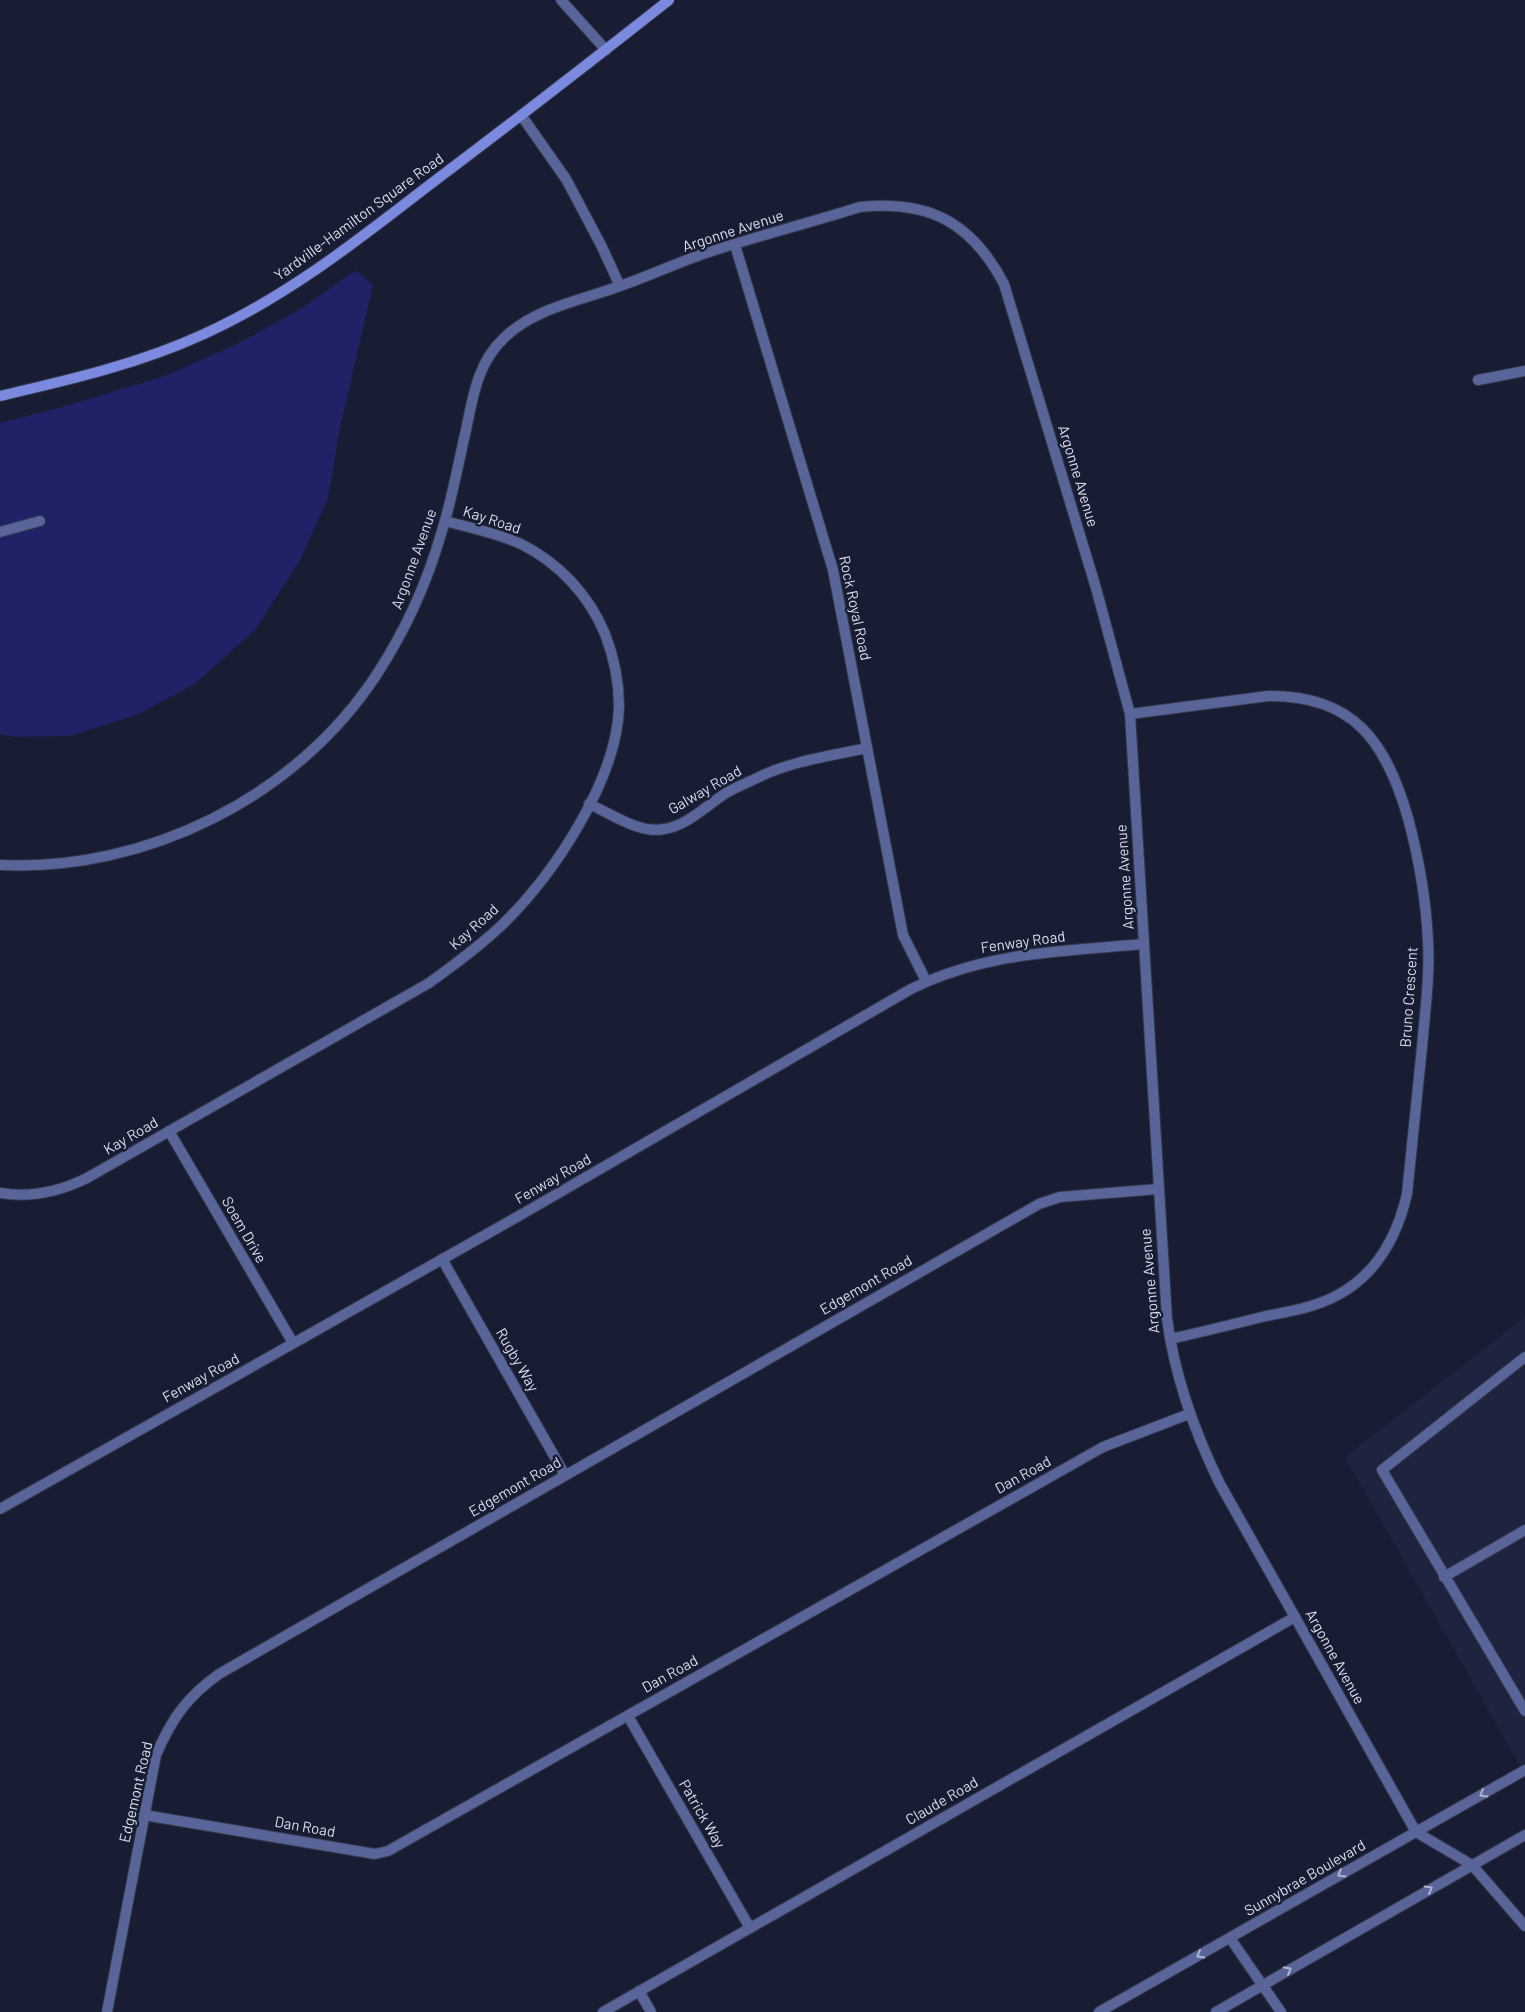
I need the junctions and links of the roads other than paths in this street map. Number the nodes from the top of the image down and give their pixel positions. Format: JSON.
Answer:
{"nodes":[{"id":1,"x":561,"y":0,"type":"edge"},
{"id":2,"x":669,"y":0,"type":"edge"},
{"id":3,"x":606,"y":50,"type":"junction"},
{"id":4,"x":521,"y":116,"type":"junction"},
{"id":5,"x":735,"y":245,"type":"junction"},
{"id":6,"x":620,"y":286,"type":"junction"},
{"id":7,"x":1525,"y":371,"type":"edge"},
{"id":8,"x":1478,"y":380,"type":"dead end"},
{"id":9,"x":0,"y":396,"type":"edge"},
{"id":10,"x":40,"y":521,"type":"dead end"},
{"id":11,"x":445,"y":521,"type":"junction"},
{"id":12,"x":0,"y":532,"type":"edge"},
{"id":13,"x":1130,"y":714,"type":"junction"},
{"id":14,"x":867,"y":748,"type":"junction"},
{"id":15,"x":590,"y":804,"type":"junction"},
{"id":16,"x":0,"y":865,"type":"edge"},
{"id":17,"x":1144,"y":944,"type":"junction"},
{"id":18,"x":926,"y":981,"type":"junction"},
{"id":19,"x":169,"y":1132,"type":"junction"},
{"id":20,"x":1158,"y":1189,"type":"junction"},
{"id":21,"x":0,"y":1193,"type":"edge"},
{"id":22,"x":442,"y":1259,"type":"junction"},
{"id":23,"x":1170,"y":1339,"type":"junction"},
{"id":24,"x":293,"y":1343,"type":"junction"},
{"id":25,"x":1525,"y":1357,"type":"edge"},
{"id":26,"x":1189,"y":1414,"type":"junction"},
{"id":27,"x":566,"y":1475,"type":"junction"},
{"id":28,"x":0,"y":1509,"type":"edge"},
{"id":29,"x":1525,"y":1530,"type":"edge"},
{"id":30,"x":1444,"y":1577,"type":"junction"},
{"id":31,"x":1295,"y":1617,"type":"junction"},
{"id":32,"x":1522,"y":1700,"type":"edge"},
{"id":33,"x":1525,"y":1711,"type":"edge"},
{"id":34,"x":628,"y":1716,"type":"junction"},
{"id":35,"x":1525,"y":1770,"type":"edge"},
{"id":36,"x":144,"y":1815,"type":"junction"},
{"id":37,"x":1416,"y":1832,"type":"junction"},
{"id":38,"x":1525,"y":1835,"type":"edge"},
{"id":39,"x":1472,"y":1865,"type":"junction"},
{"id":40,"x":1525,"y":1926,"type":"edge"},
{"id":41,"x":750,"y":1928,"type":"junction"},
{"id":42,"x":1230,"y":1938,"type":"junction"},
{"id":43,"x":1262,"y":1986,"type":"junction"},
{"id":44,"x":639,"y":1991,"type":"junction"},
{"id":45,"x":107,"y":2012,"type":"edge"},
{"id":46,"x":603,"y":2012,"type":"edge"},
{"id":47,"x":651,"y":2012,"type":"edge"},
{"id":48,"x":1099,"y":2012,"type":"edge"},
{"id":49,"x":1216,"y":2012,"type":"edge"},
{"id":50,"x":1281,"y":2012,"type":"edge"}],
"edges":[{"from":1,"to":3,"type":"street"},
{"from":2,"to":3,"type":"street","name":"Yardville-Hamilton Square Road"},
{"from":3,"to":4,"type":"street","name":"Yardville-Hamilton Square Road"},
{"from":4,"to":6,"type":"street"},
{"from":4,"to":9,"type":"street","name":"Yardville-Hamilton Square Road"},
{"from":5,"to":6,"type":"street","name":"Argonne Avenue"},
{"from":5,"to":13,"type":"street","name":"Argonne Avenue"},
{"from":5,"to":14,"type":"street","name":"Rock Royal Road"},
{"from":6,"to":11,"type":"street","name":"Argonne Avenue"},
{"from":7,"to":8,"type":"street"},
{"from":10,"to":12,"type":"street"},
{"from":11,"to":15,"type":"street","name":"Kay Road"},
{"from":11,"to":16,"type":"street","name":"Argonne Avenue"},
{"from":13,"to":17,"type":"street","name":"Argonne Avenue"},
{"from":13,"to":23,"type":"street","name":"Bruno Crescent"},
{"from":14,"to":15,"type":"street","name":"Galway Road"},
{"from":14,"to":18,"type":"street","name":"Rock Royal Road"},
{"from":15,"to":19,"type":"street","name":"Kay Road"},
{"from":17,"to":18,"type":"street","name":"Fenway Road"},
{"from":17,"to":20,"type":"street","name":"Argonne Avenue"},
{"from":18,"to":22,"type":"street","name":"Fenway Road"},
{"from":19,"to":21,"type":"street","name":"Kay Road"},
{"from":19,"to":24,"type":"street","name":"Soem Drive"},
{"from":20,"to":23,"type":"street","name":"Argonne Avenue"},
{"from":20,"to":27,"type":"street","name":"Edgemont Road"},
{"from":22,"to":24,"type":"street","name":"Fenway Road"},
{"from":22,"to":27,"type":"street","name":"Rugby Way"},
{"from":23,"to":26,"type":"street","name":"Argonne Avenue"},
{"from":24,"to":28,"type":"street","name":"Fenway Road"},
{"from":25,"to":30,"type":"street"},
{"from":26,"to":31,"type":"street","name":"Argonne Avenue"},
{"from":26,"to":34,"type":"street","name":"Dan Road"},
{"from":27,"to":36,"type":"street","name":"Edgemont Road"},
{"from":29,"to":30,"type":"street"},
{"from":30,"to":32,"type":"street"},
{"from":31,"to":37,"type":"street","name":"Argonne Avenue"},
{"from":31,"to":41,"type":"street","name":"Claude Road"},
{"from":32,"to":33,"type":"street"},
{"from":34,"to":36,"type":"street","name":"Dan Road"},
{"from":34,"to":41,"type":"street","name":"Patrick Way"},
{"from":35,"to":37,"type":"street","name":"Sunnybrae Boulevard","one_way":true},
{"from":36,"to":45,"type":"street","name":"Edgemont Road"},
{"from":37,"to":39,"type":"street"},
{"from":37,"to":42,"type":"street","name":"Sunnybrae Boulevard","one_way":true},
{"from":38,"to":39,"type":"street"},
{"from":39,"to":40,"type":"street"},
{"from":43,"to":39,"type":"street","one_way":true},
{"from":41,"to":44,"type":"street","name":"Claude Road"},
{"from":42,"to":43,"type":"street"},
{"from":42,"to":48,"type":"street","name":"Sunnybrae Boulevard","one_way":true},
{"from":43,"to":49,"type":"street"},
{"from":43,"to":50,"type":"street"},
{"from":44,"to":46,"type":"street","name":"Claude Road"},
{"from":44,"to":47,"type":"street"}]}
